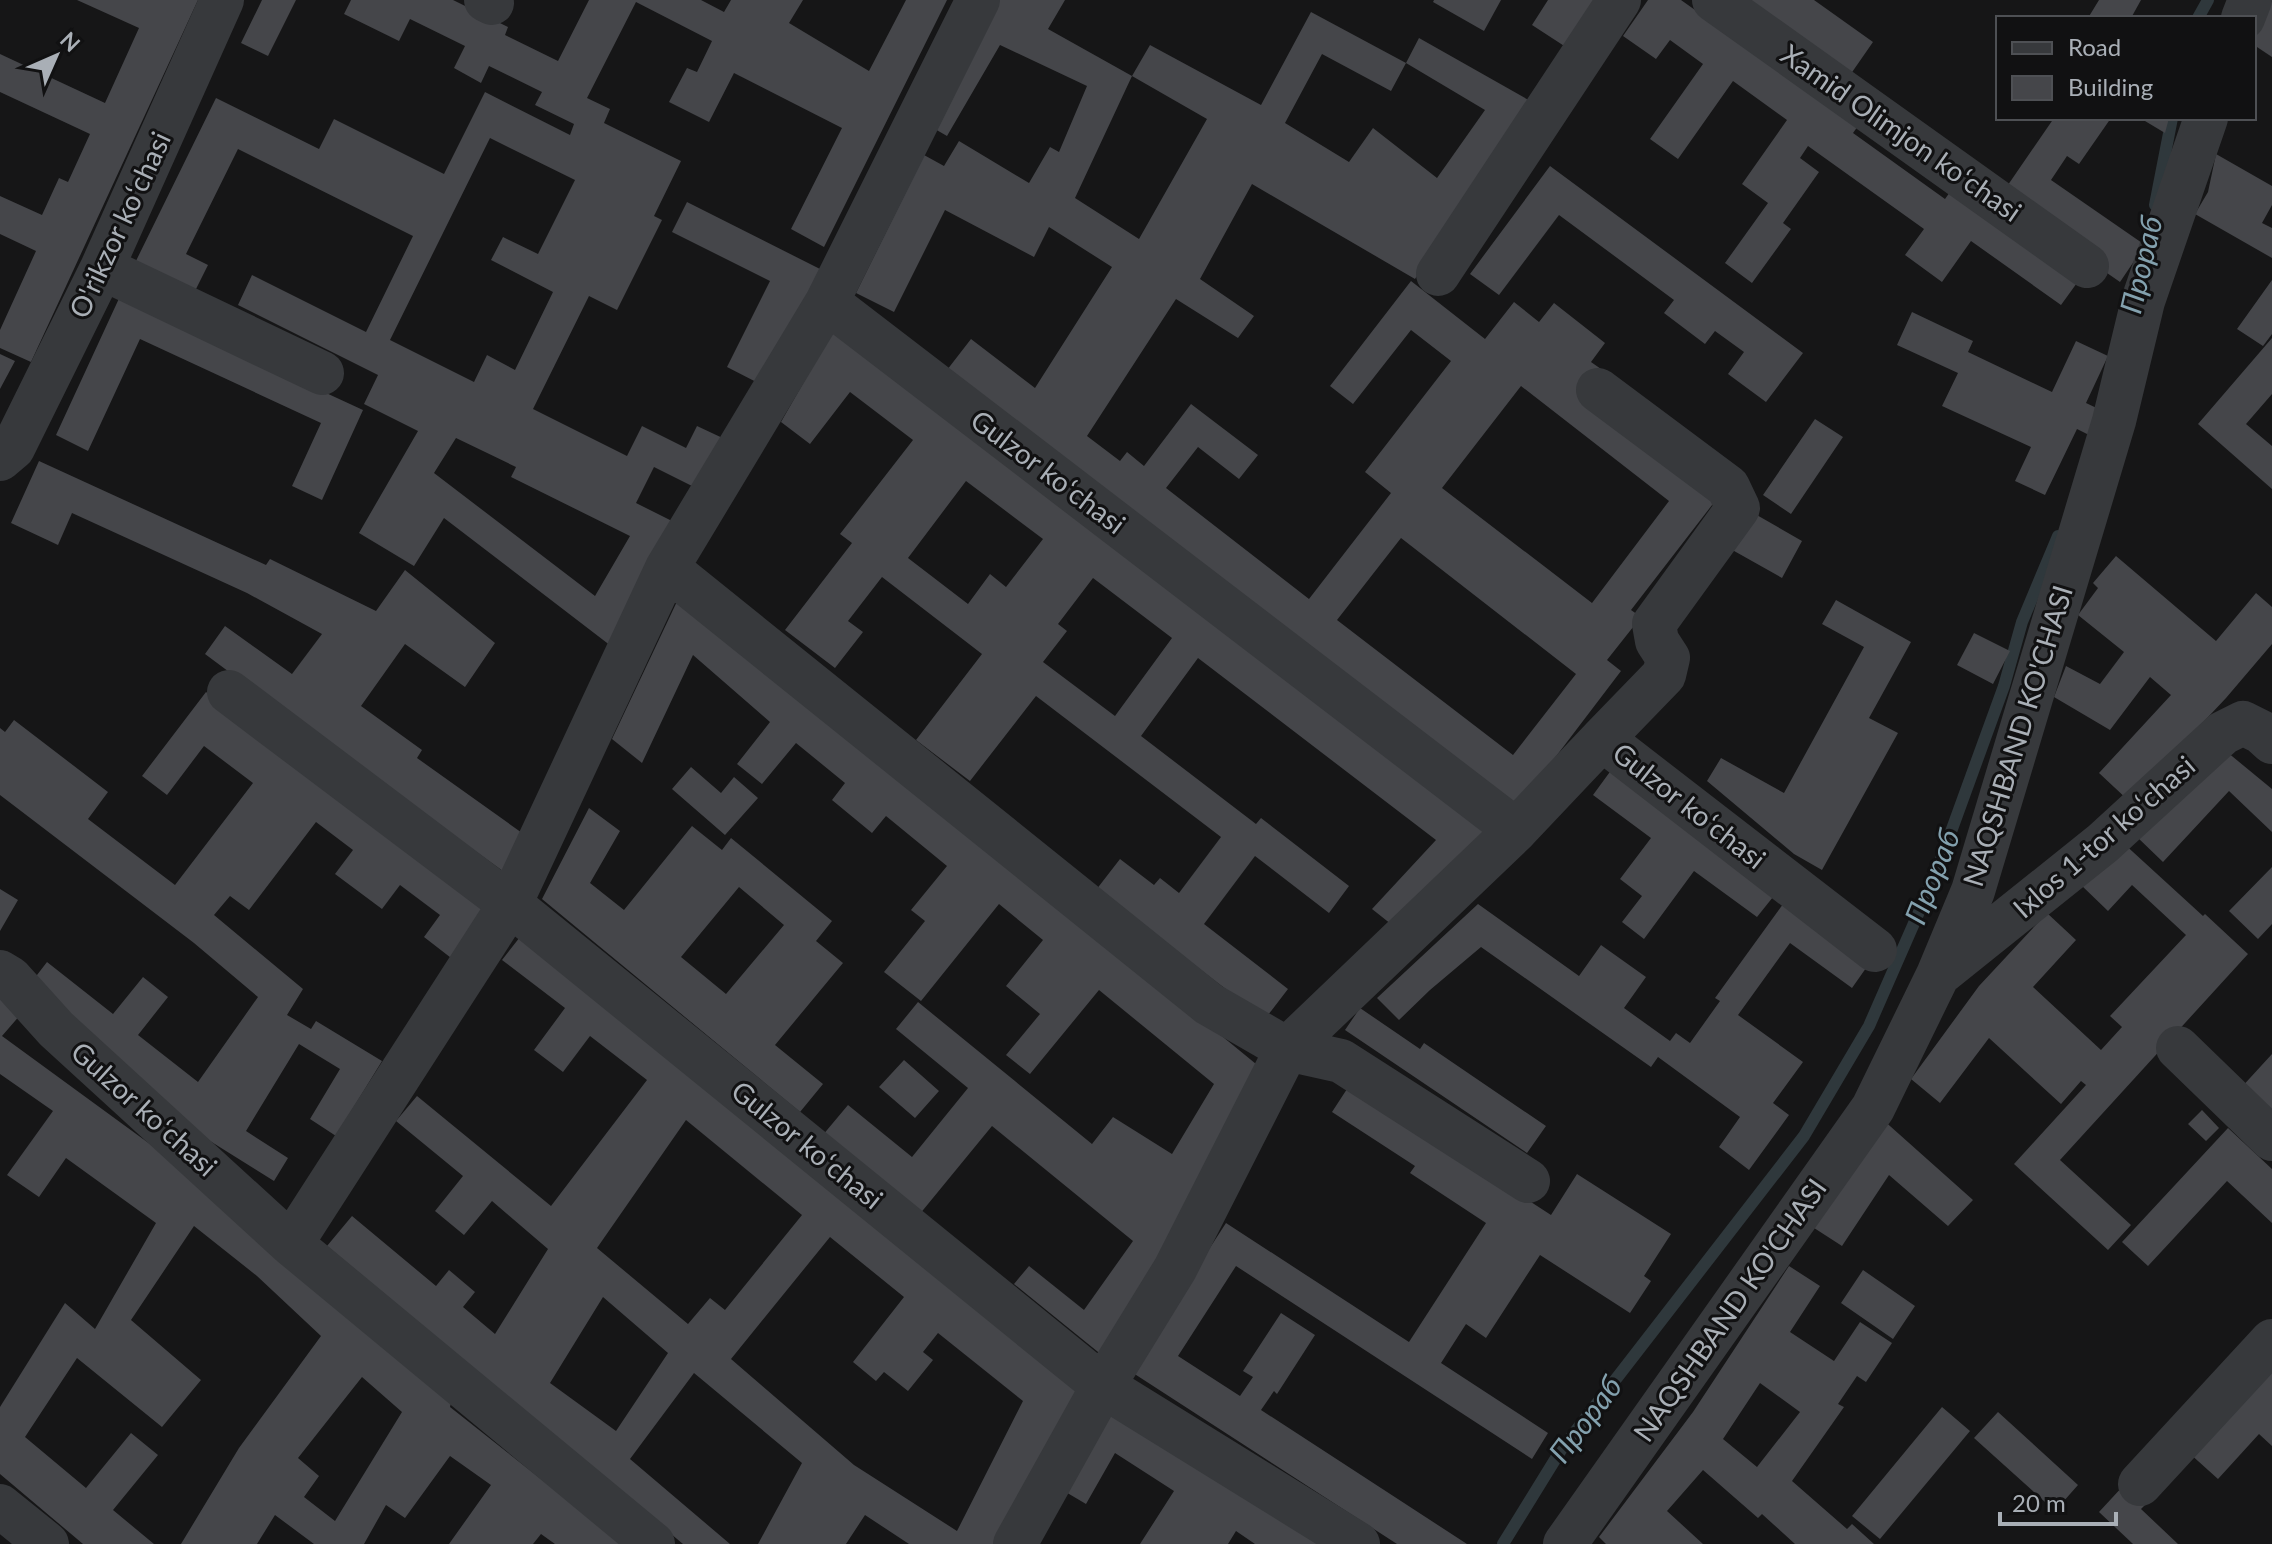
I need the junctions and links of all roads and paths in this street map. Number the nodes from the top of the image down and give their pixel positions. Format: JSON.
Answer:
{"nodes":[{"id":1,"x":222,"y":0,"type":"edge"},
{"id":2,"x":978,"y":0,"type":"edge"},
{"id":3,"x":1619,"y":0,"type":"edge"},
{"id":4,"x":1714,"y":0,"type":"edge"},
{"id":5,"x":2205,"y":120,"type":"edge"},
{"id":6,"x":2087,"y":266,"type":"dead end"},
{"id":7,"x":102,"y":268,"type":"junction"},
{"id":8,"x":1438,"y":274,"type":"dead end"},
{"id":9,"x":827,"y":302,"type":"junction"},
{"id":10,"x":322,"y":373,"type":"dead end"},
{"id":11,"x":1598,"y":390,"type":"dead end"},
{"id":12,"x":6,"y":454,"type":"edge"},
{"id":13,"x":667,"y":568,"type":"junction"},
{"id":14,"x":229,"y":692,"type":"dead end"},
{"id":15,"x":1602,"y":739,"type":"junction"},
{"id":16,"x":2272,"y":742,"type":"edge"},
{"id":17,"x":1516,"y":830,"type":"junction"},
{"id":18,"x":510,"y":904,"type":"junction"},
{"id":19,"x":1875,"y":950,"type":"dead end"},
{"id":20,"x":0,"y":972,"type":"edge"},
{"id":21,"x":1938,"y":975,"type":"junction"},
{"id":22,"x":2178,"y":1048,"type":"dead end"},
{"id":23,"x":1287,"y":1049,"type":"junction"},
{"id":24,"x":2272,"y":1139,"type":"edge"},
{"id":25,"x":1528,"y":1181,"type":"dead end"},
{"id":26,"x":291,"y":1244,"type":"junction"},
{"id":27,"x":2272,"y":1341,"type":"edge"},
{"id":28,"x":1103,"y":1386,"type":"junction"},
{"id":29,"x":2140,"y":1484,"type":"dead end"},
{"id":30,"x":0,"y":1506,"type":"edge"},
{"id":31,"x":47,"y":1544,"type":"edge"},
{"id":32,"x":653,"y":1544,"type":"edge"},
{"id":33,"x":1015,"y":1544,"type":"edge"},
{"id":34,"x":1358,"y":1544,"type":"edge"},
{"id":35,"x":1565,"y":1544,"type":"edge"}],
"edges":[{"from":1,"to":7,"type":"street","name":"O'rikzor koʻchasi"},
{"from":2,"to":9,"type":"street"},
{"from":3,"to":8,"type":"street"},
{"from":4,"to":6,"type":"street","name":"Xamid Olimjon koʻchasi"},
{"from":5,"to":21,"type":"street","name":"NAQSHBAND KO'CHASI"},
{"from":7,"to":10,"type":"street"},
{"from":7,"to":12,"type":"street","name":"O'rikzor koʻchasi"},
{"from":9,"to":13,"type":"street"},
{"from":9,"to":17,"type":"street","name":"Gulzor koʻchasi"},
{"from":11,"to":15,"type":"street"},
{"from":13,"to":18,"type":"street"},
{"from":13,"to":23,"type":"street"},
{"from":14,"to":18,"type":"street","name":"Gulzor koʻchasi"},
{"from":15,"to":17,"type":"street","name":"Gulzor koʻchasi"},
{"from":15,"to":19,"type":"street","name":"Gulzor koʻchasi"},
{"from":16,"to":21,"type":"street","name":"Ixlos 1-tor koʻchasi"},
{"from":17,"to":23,"type":"street","name":"Gulzor koʻchasi"},
{"from":18,"to":26,"type":"street"},
{"from":18,"to":28,"type":"street","name":"Gulzor koʻchasi"},
{"from":20,"to":26,"type":"street","name":"Gulzor koʻchasi"},
{"from":21,"to":35,"type":"street","name":"NAQSHBAND KO'CHASI"},
{"from":22,"to":24,"type":"street"},
{"from":23,"to":25,"type":"street"},
{"from":23,"to":28,"type":"street","name":"Gulzor koʻchasi"},
{"from":26,"to":32,"type":"street","name":"Gulzor koʻchasi"},
{"from":27,"to":29,"type":"street"},
{"from":28,"to":33,"type":"street","name":"Gulzor koʻchasi"},
{"from":28,"to":34,"type":"street"},
{"from":30,"to":31,"type":"street"}]}
